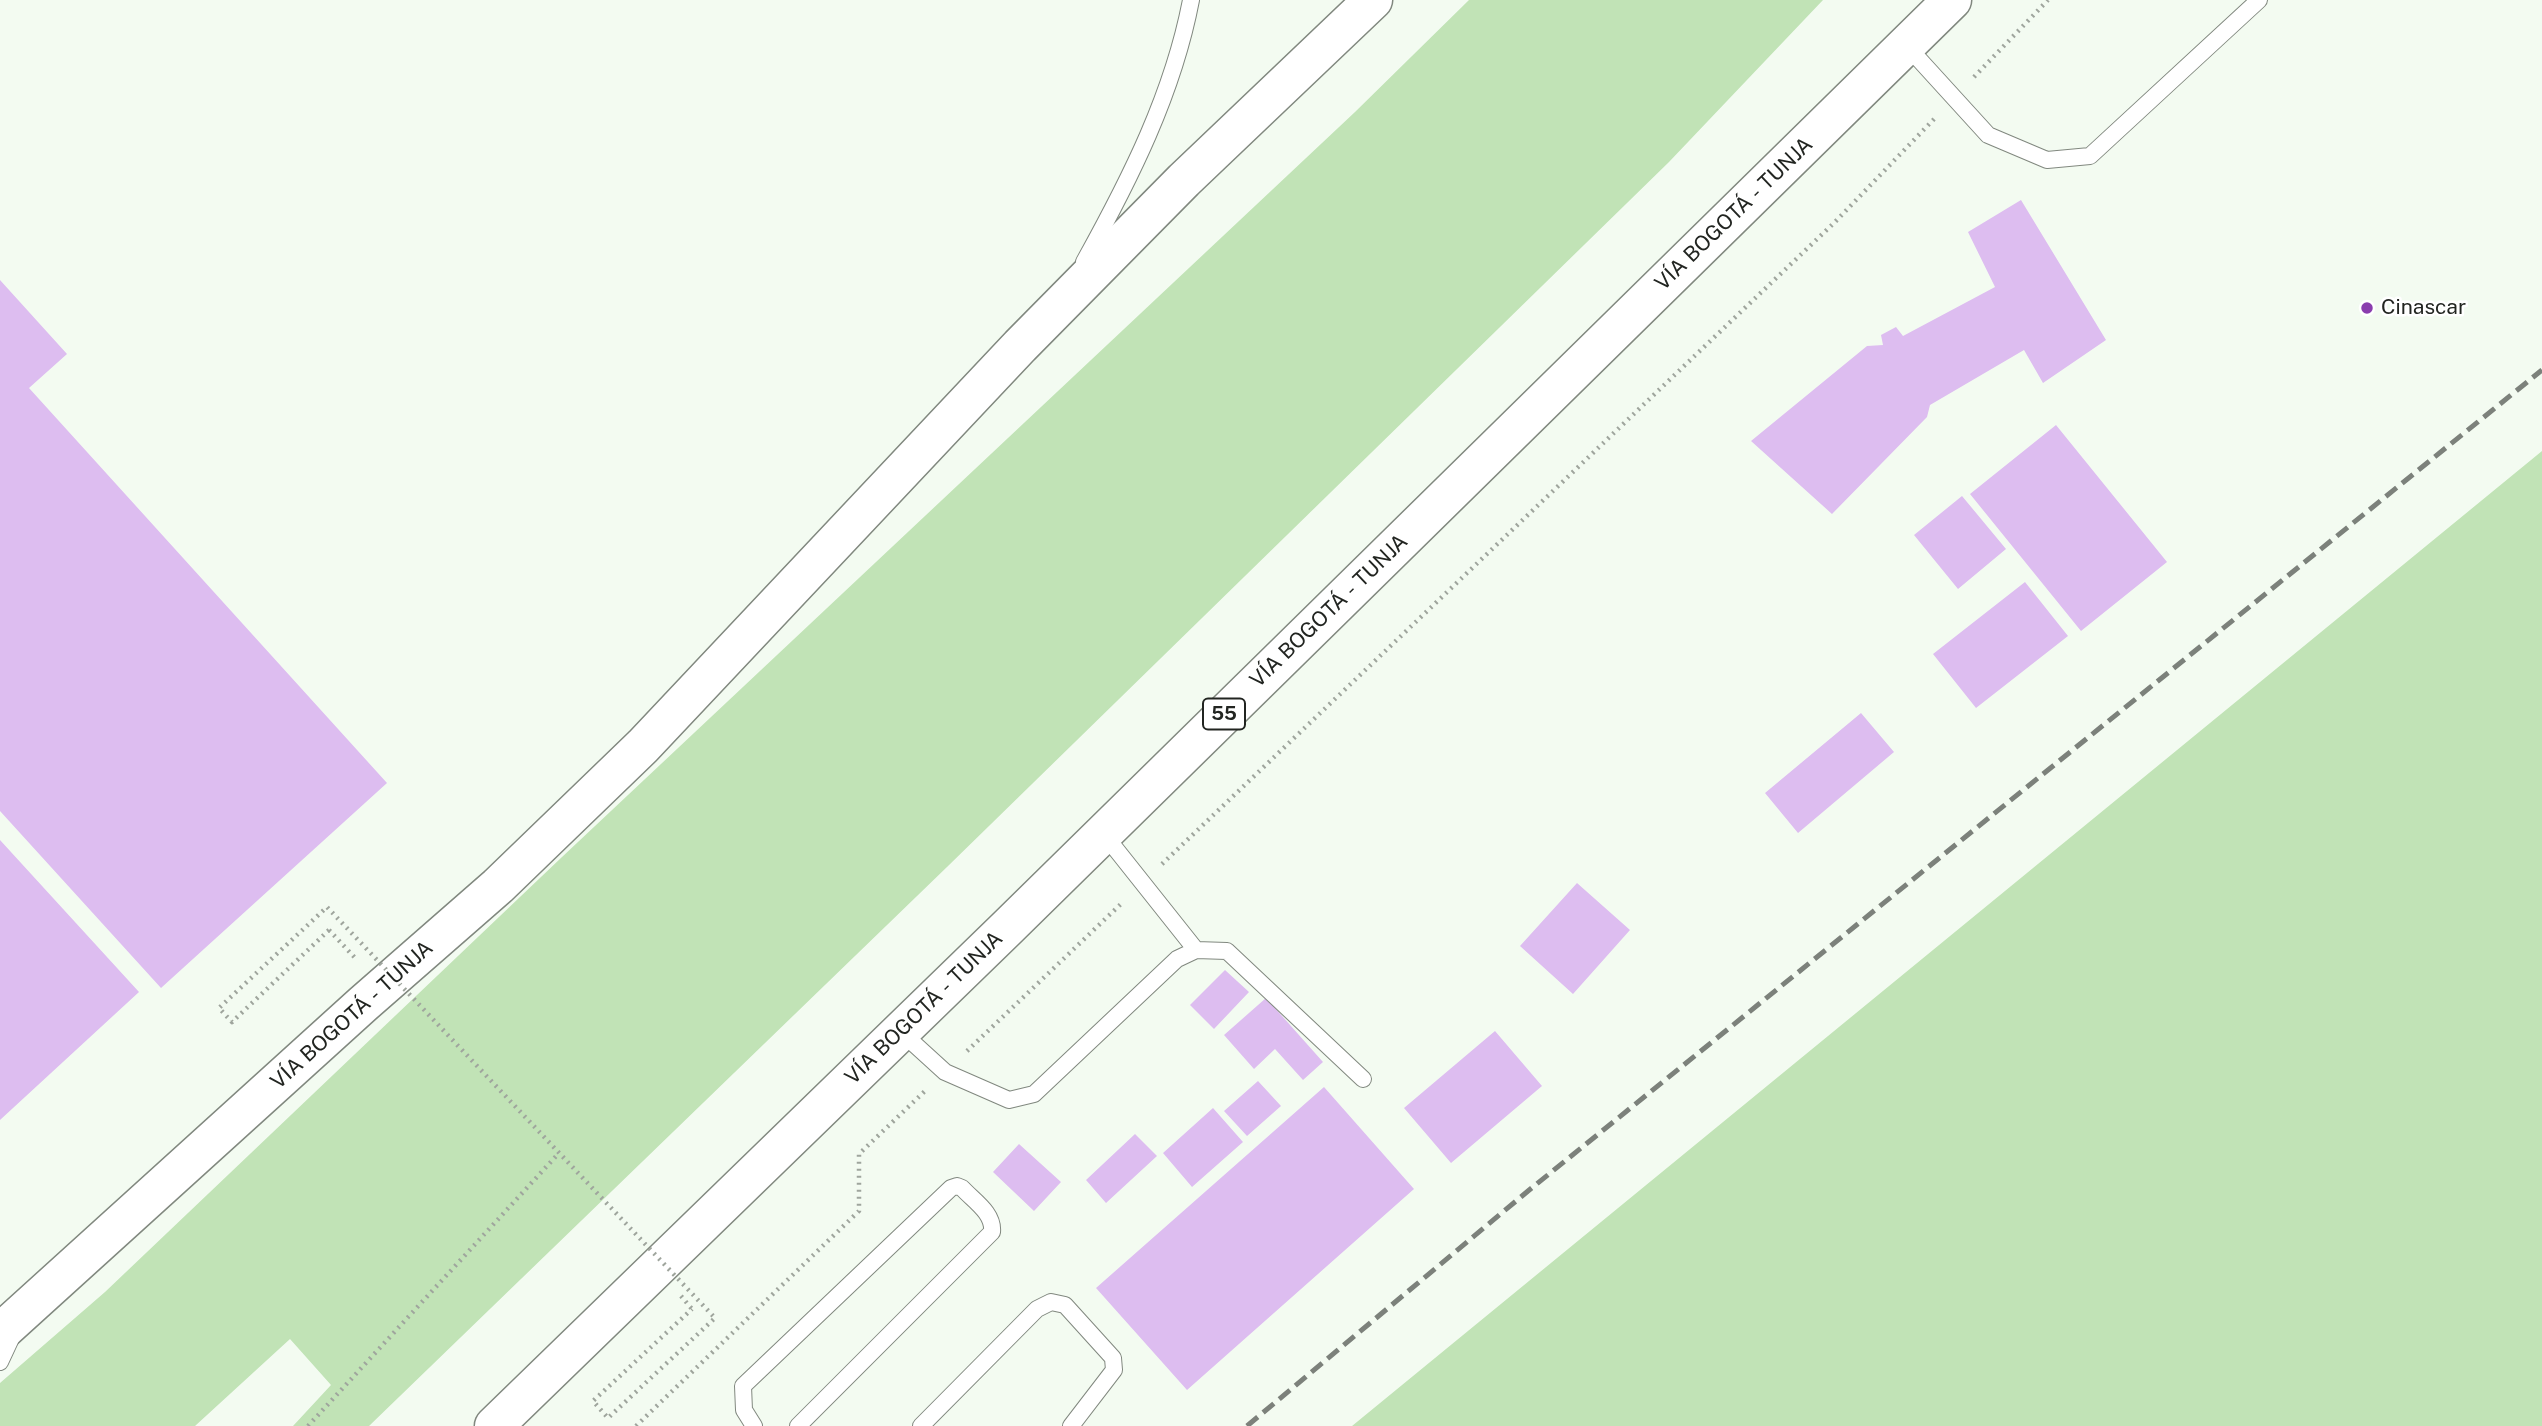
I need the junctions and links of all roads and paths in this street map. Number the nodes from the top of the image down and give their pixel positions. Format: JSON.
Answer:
{"nodes":[{"id":1,"x":1191,"y":0,"type":"edge"},
{"id":2,"x":1373,"y":0,"type":"edge"},
{"id":3,"x":1952,"y":0,"type":"edge"},
{"id":4,"x":2049,"y":0,"type":"edge"},
{"id":5,"x":2259,"y":0,"type":"edge"},
{"id":6,"x":1906,"y":45,"type":"junction"},
{"id":7,"x":1954,"y":98,"type":"junction"},
{"id":8,"x":1062,"y":303,"type":"junction"},
{"id":9,"x":1103,"y":833,"type":"junction"},
{"id":10,"x":1143,"y":883,"type":"junction"},
{"id":11,"x":329,"y":930,"type":"dead end"},
{"id":12,"x":1196,"y":950,"type":"junction"},
{"id":13,"x":900,"y":1031,"type":"junction"},
{"id":14,"x":945,"y":1072,"type":"junction"},
{"id":15,"x":1363,"y":1079,"type":"dead end"},
{"id":16,"x":559,"y":1153,"type":"junction"},
{"id":17,"x":692,"y":1309,"type":"dead end"},
{"id":18,"x":12,"y":1322,"type":"edge"},
{"id":19,"x":0,"y":1362,"type":"edge"},
{"id":20,"x":307,"y":1426,"type":"edge"},
{"id":21,"x":494,"y":1426,"type":"edge"},
{"id":22,"x":636,"y":1426,"type":"edge"},
{"id":23,"x":754,"y":1426,"type":"edge"},
{"id":24,"x":798,"y":1426,"type":"edge"},
{"id":25,"x":921,"y":1426,"type":"edge"},
{"id":26,"x":1070,"y":1426,"type":"edge"}],
"edges":[{"from":1,"to":8,"type":"lane"},
{"from":2,"to":8,"type":"highway","name":"VÍA BOGOTÁ - TUNJA"},
{"from":3,"to":6,"type":"highway","name":"VÍA BOGOTÁ - TUNJA","number":"55"},
{"from":4,"to":7,"type":"path"},
{"from":5,"to":7,"type":"lane"},
{"from":6,"to":7,"type":"lane"},
{"from":6,"to":9,"type":"highway","name":"VÍA BOGOTÁ - TUNJA","number":"55"},
{"from":7,"to":10,"type":"path"},
{"from":8,"to":18,"type":"highway","name":"VÍA BOGOTÁ - TUNJA"},
{"from":9,"to":10,"type":"lane"},
{"from":9,"to":13,"type":"highway","name":"VÍA BOGOTÁ - TUNJA","number":"55"},
{"from":10,"to":12,"type":"lane"},
{"from":10,"to":14,"type":"path"},
{"from":11,"to":16,"type":"path","bridge":true},
{"from":12,"to":14,"type":"lane"},
{"from":12,"to":15,"type":"lane"},
{"from":13,"to":14,"type":"lane"},
{"from":13,"to":21,"type":"highway","name":"VÍA BOGOTÁ - TUNJA","number":"55"},
{"from":14,"to":22,"type":"path"},
{"from":16,"to":17,"type":"path","bridge":true},
{"from":16,"to":20,"type":"path"},
{"from":18,"to":19,"type":"lane"},
{"from":23,"to":24,"type":"lane"},
{"from":25,"to":26,"type":"lane"}]}
